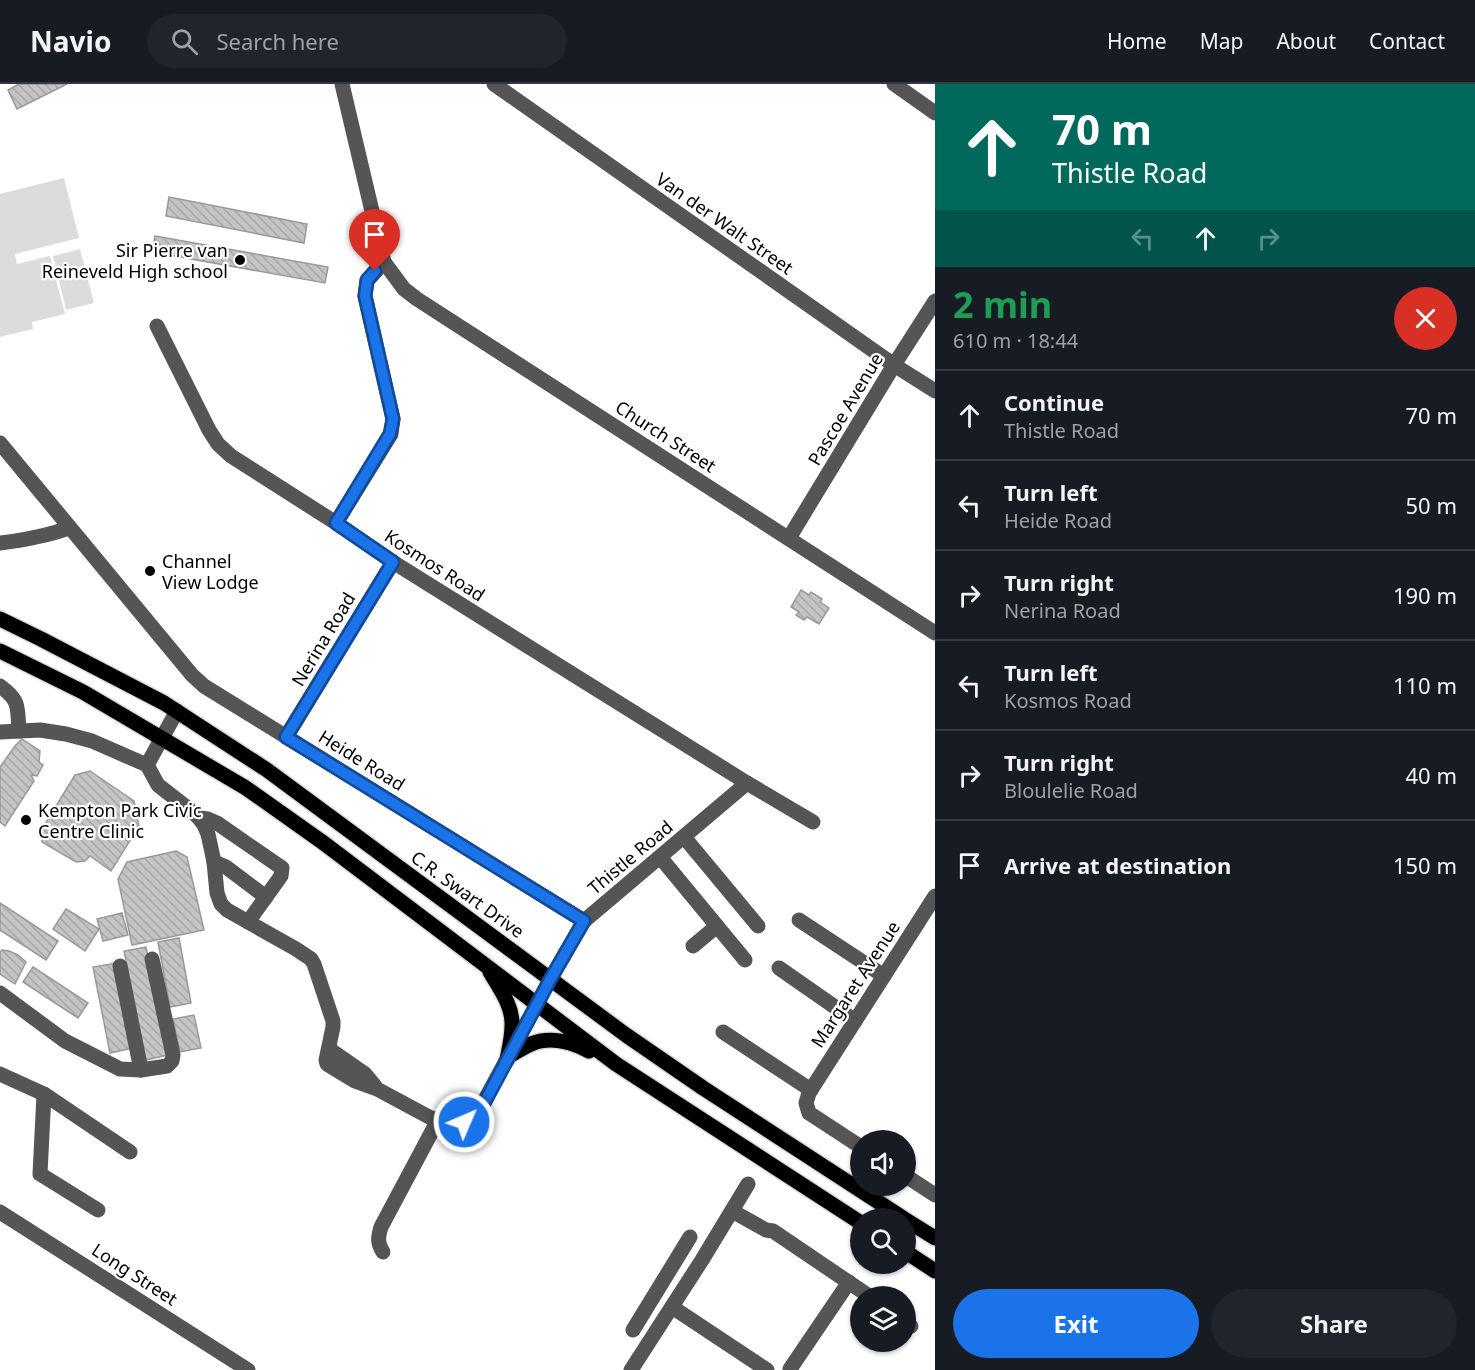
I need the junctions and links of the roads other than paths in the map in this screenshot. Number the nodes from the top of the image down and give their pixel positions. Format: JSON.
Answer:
{"nodes":[{"id":1,"x":342,"y":84,"type":"edge"},
{"id":2,"x":495,"y":84,"type":"edge"},
{"id":3,"x":894,"y":84,"type":"edge"},
{"id":4,"x":935,"y":113,"type":"edge"},
{"id":5,"x":384,"y":262,"type":"junction"},
{"id":6,"x":935,"y":300,"type":"edge"},
{"id":7,"x":157,"y":326,"type":"dead end"},
{"id":8,"x":894,"y":365,"type":"junction"},
{"id":9,"x":935,"y":391,"type":"edge"},
{"id":10,"x":0,"y":443,"type":"edge"},
{"id":11,"x":336,"y":523,"type":"junction"},
{"id":12,"x":69,"y":528,"type":"junction"},
{"id":13,"x":789,"y":538,"type":"junction"},
{"id":14,"x":0,"y":543,"type":"edge"},
{"id":15,"x":393,"y":562,"type":"junction"},
{"id":16,"x":0,"y":619,"type":"edge"},
{"id":17,"x":935,"y":633,"type":"edge"},
{"id":18,"x":0,"y":651,"type":"edge"},
{"id":19,"x":0,"y":686,"type":"edge"},
{"id":20,"x":177,"y":711,"type":"junction"},
{"id":21,"x":19,"y":731,"type":"junction"},
{"id":22,"x":0,"y":732,"type":"edge"},
{"id":23,"x":286,"y":737,"type":"junction"},
{"id":24,"x":163,"y":738,"type":"junction"},
{"id":25,"x":147,"y":765,"type":"junction"},
{"id":26,"x":747,"y":783,"type":"junction"},
{"id":27,"x":200,"y":818,"type":"junction"},
{"id":28,"x":813,"y":822,"type":"dead end"},
{"id":29,"x":684,"y":837,"type":"junction"},
{"id":30,"x":660,"y":857,"type":"junction"},
{"id":31,"x":214,"y":862,"type":"junction"},
{"id":32,"x":266,"y":897,"type":"junction"},
{"id":33,"x":933,"y":903,"type":"edge"},
{"id":34,"x":799,"y":920,"type":"dead end"},
{"id":35,"x":584,"y":921,"type":"junction"},
{"id":36,"x":248,"y":922,"type":"junction"},
{"id":37,"x":717,"y":926,"type":"junction"},
{"id":38,"x":758,"y":926,"type":"dead end"},
{"id":39,"x":693,"y":946,"type":"dead end"},
{"id":40,"x":152,"y":960,"type":"dead end"},
{"id":41,"x":745,"y":960,"type":"dead end"},
{"id":42,"x":120,"y":966,"type":"dead end"},
{"id":43,"x":487,"y":967,"type":"junction"},
{"id":44,"x":779,"y":968,"type":"dead end"},
{"id":45,"x":884,"y":976,"type":"junction"},
{"id":46,"x":551,"y":978,"type":"junction"},
{"id":47,"x":0,"y":993,"type":"edge"},
{"id":48,"x":537,"y":1005,"type":"junction"},
{"id":49,"x":855,"y":1021,"type":"junction"},
{"id":50,"x":723,"y":1032,"type":"dead end"},
{"id":51,"x":508,"y":1058,"type":"junction"},
{"id":52,"x":616,"y":1064,"type":"junction"},
{"id":53,"x":141,"y":1070,"type":"junction"},
{"id":54,"x":0,"y":1074,"type":"edge"},
{"id":55,"x":810,"y":1091,"type":"junction"},
{"id":56,"x":44,"y":1094,"type":"junction"},
{"id":57,"x":438,"y":1120,"type":"junction"},
{"id":58,"x":850,"y":1140,"type":"edge"},
{"id":59,"x":130,"y":1152,"type":"dead end"},
{"id":60,"x":916,"y":1183,"type":"edge"},
{"id":61,"x":748,"y":1184,"type":"dead end"},
{"id":62,"x":935,"y":1195,"type":"edge"},
{"id":63,"x":735,"y":1206,"type":"junction"},
{"id":64,"x":888,"y":1208,"type":"edge"},
{"id":65,"x":98,"y":1210,"type":"dead end"},
{"id":66,"x":0,"y":1212,"type":"edge"},
{"id":67,"x":850,"y":1216,"type":"edge"},
{"id":68,"x":916,"y":1226,"type":"edge"},
{"id":69,"x":935,"y":1238,"type":"edge"},
{"id":70,"x":383,"y":1252,"type":"dead end"},
{"id":71,"x":916,"y":1258,"type":"edge"},
{"id":72,"x":702,"y":1260,"type":"junction"},
{"id":73,"x":935,"y":1270,"type":"edge"},
{"id":74,"x":849,"y":1282,"type":"junction"},
{"id":75,"x":855,"y":1286,"type":"edge"},
{"id":76,"x":672,"y":1307,"type":"junction"},
{"id":77,"x":633,"y":1330,"type":"dead end"},
{"id":78,"x":790,"y":1369,"type":"edge"},
{"id":79,"x":248,"y":1370,"type":"edge"},
{"id":80,"x":631,"y":1370,"type":"edge"},
{"id":81,"x":768,"y":1370,"type":"edge"}],
"edges":[{"from":1,"to":5,"type":"street"},
{"from":2,"to":8,"type":"street","name":"Van der Walt Street"},
{"from":3,"to":4,"type":"street"},
{"from":5,"to":11,"type":"street"},
{"from":5,"to":13,"type":"street","name":"Church Street"},
{"from":6,"to":8,"type":"street","name":"Pascoe Avenue"},
{"from":7,"to":11,"type":"street","name":"Kosmos Road"},
{"from":8,"to":9,"type":"street","name":"Van der Walt Street"},
{"from":8,"to":13,"type":"street","name":"Pascoe Avenue"},
{"from":10,"to":12,"type":"street","name":"Heide Road"},
{"from":11,"to":15,"type":"street","name":"Kosmos Road"},
{"from":12,"to":14,"type":"street"},
{"from":12,"to":23,"type":"street","name":"Heide Road"},
{"from":13,"to":17,"type":"street","name":"Church Street"},
{"from":15,"to":23,"type":"street","name":"Nerina Road"},
{"from":15,"to":26,"type":"street","name":"Kosmos Road"},
{"from":16,"to":20,"type":"main road","name":"C.R. Swart Drive"},
{"from":18,"to":24,"type":"main road"},
{"from":19,"to":21,"type":"street"},
{"from":20,"to":24,"type":"street"},
{"from":20,"to":46,"type":"main road","name":"C.R. Swart Drive"},
{"from":21,"to":22,"type":"street"},
{"from":21,"to":25,"type":"street"},
{"from":23,"to":35,"type":"street","name":"Heide Road"},
{"from":24,"to":25,"type":"street"},
{"from":24,"to":43,"type":"main road"},
{"from":25,"to":27,"type":"street"},
{"from":26,"to":28,"type":"street","name":"Kosmos Road"},
{"from":26,"to":29,"type":"street","name":"Thistle Road"},
{"from":27,"to":31,"type":"street"},
{"from":27,"to":32,"type":"street"},
{"from":29,"to":30,"type":"street","name":"Thistle Road"},
{"from":29,"to":38,"type":"street"},
{"from":30,"to":35,"type":"street","name":"Thistle Road"},
{"from":30,"to":37,"type":"street"},
{"from":31,"to":32,"type":"street"},
{"from":31,"to":36,"type":"street"},
{"from":32,"to":36,"type":"street"},
{"from":33,"to":45,"type":"street","name":"Margaret Avenue"},
{"from":34,"to":45,"type":"street"},
{"from":35,"to":46,"type":"street","name":"Thistle Road"},
{"from":36,"to":57,"type":"street"},
{"from":37,"to":39,"type":"street"},
{"from":37,"to":41,"type":"street"},
{"from":40,"to":53,"type":"street"},
{"from":42,"to":53,"type":"street"},
{"from":43,"to":48,"type":"main road"},
{"from":43,"to":51,"type":"main road"},
{"from":44,"to":49,"type":"street"},
{"from":45,"to":49,"type":"street","name":"Margaret Avenue"},
{"from":46,"to":48,"type":"street","name":"Thistle Road"},
{"from":46,"to":64,"type":"main road","name":"C.R. Swart Drive"},
{"from":47,"to":53,"type":"street"},
{"from":48,"to":51,"type":"street","name":"Thistle Road"},
{"from":48,"to":52,"type":"main road"},
{"from":49,"to":55,"type":"street","name":"Margaret Avenue"},
{"from":50,"to":55,"type":"street"},
{"from":51,"to":52,"type":"main road"},
{"from":51,"to":57,"type":"street","name":"Thistle Road"},
{"from":52,"to":67,"type":"main road"},
{"from":54,"to":56,"type":"street"},
{"from":55,"to":58,"type":"street"},
{"from":56,"to":59,"type":"street"},
{"from":56,"to":65,"type":"street"},
{"from":57,"to":70,"type":"street"},
{"from":60,"to":62,"type":"street"},
{"from":61,"to":63,"type":"street"},
{"from":63,"to":72,"type":"street"},
{"from":63,"to":74,"type":"street"},
{"from":66,"to":79,"type":"street","name":"Long Street"},
{"from":68,"to":69,"type":"main road","name":"C.R. Swart Drive"},
{"from":71,"to":73,"type":"main road"},
{"from":72,"to":76,"type":"street"},
{"from":72,"to":77,"type":"street"},
{"from":74,"to":75,"type":"street"},
{"from":74,"to":78,"type":"street"},
{"from":76,"to":80,"type":"street"},
{"from":76,"to":81,"type":"street"}]}
